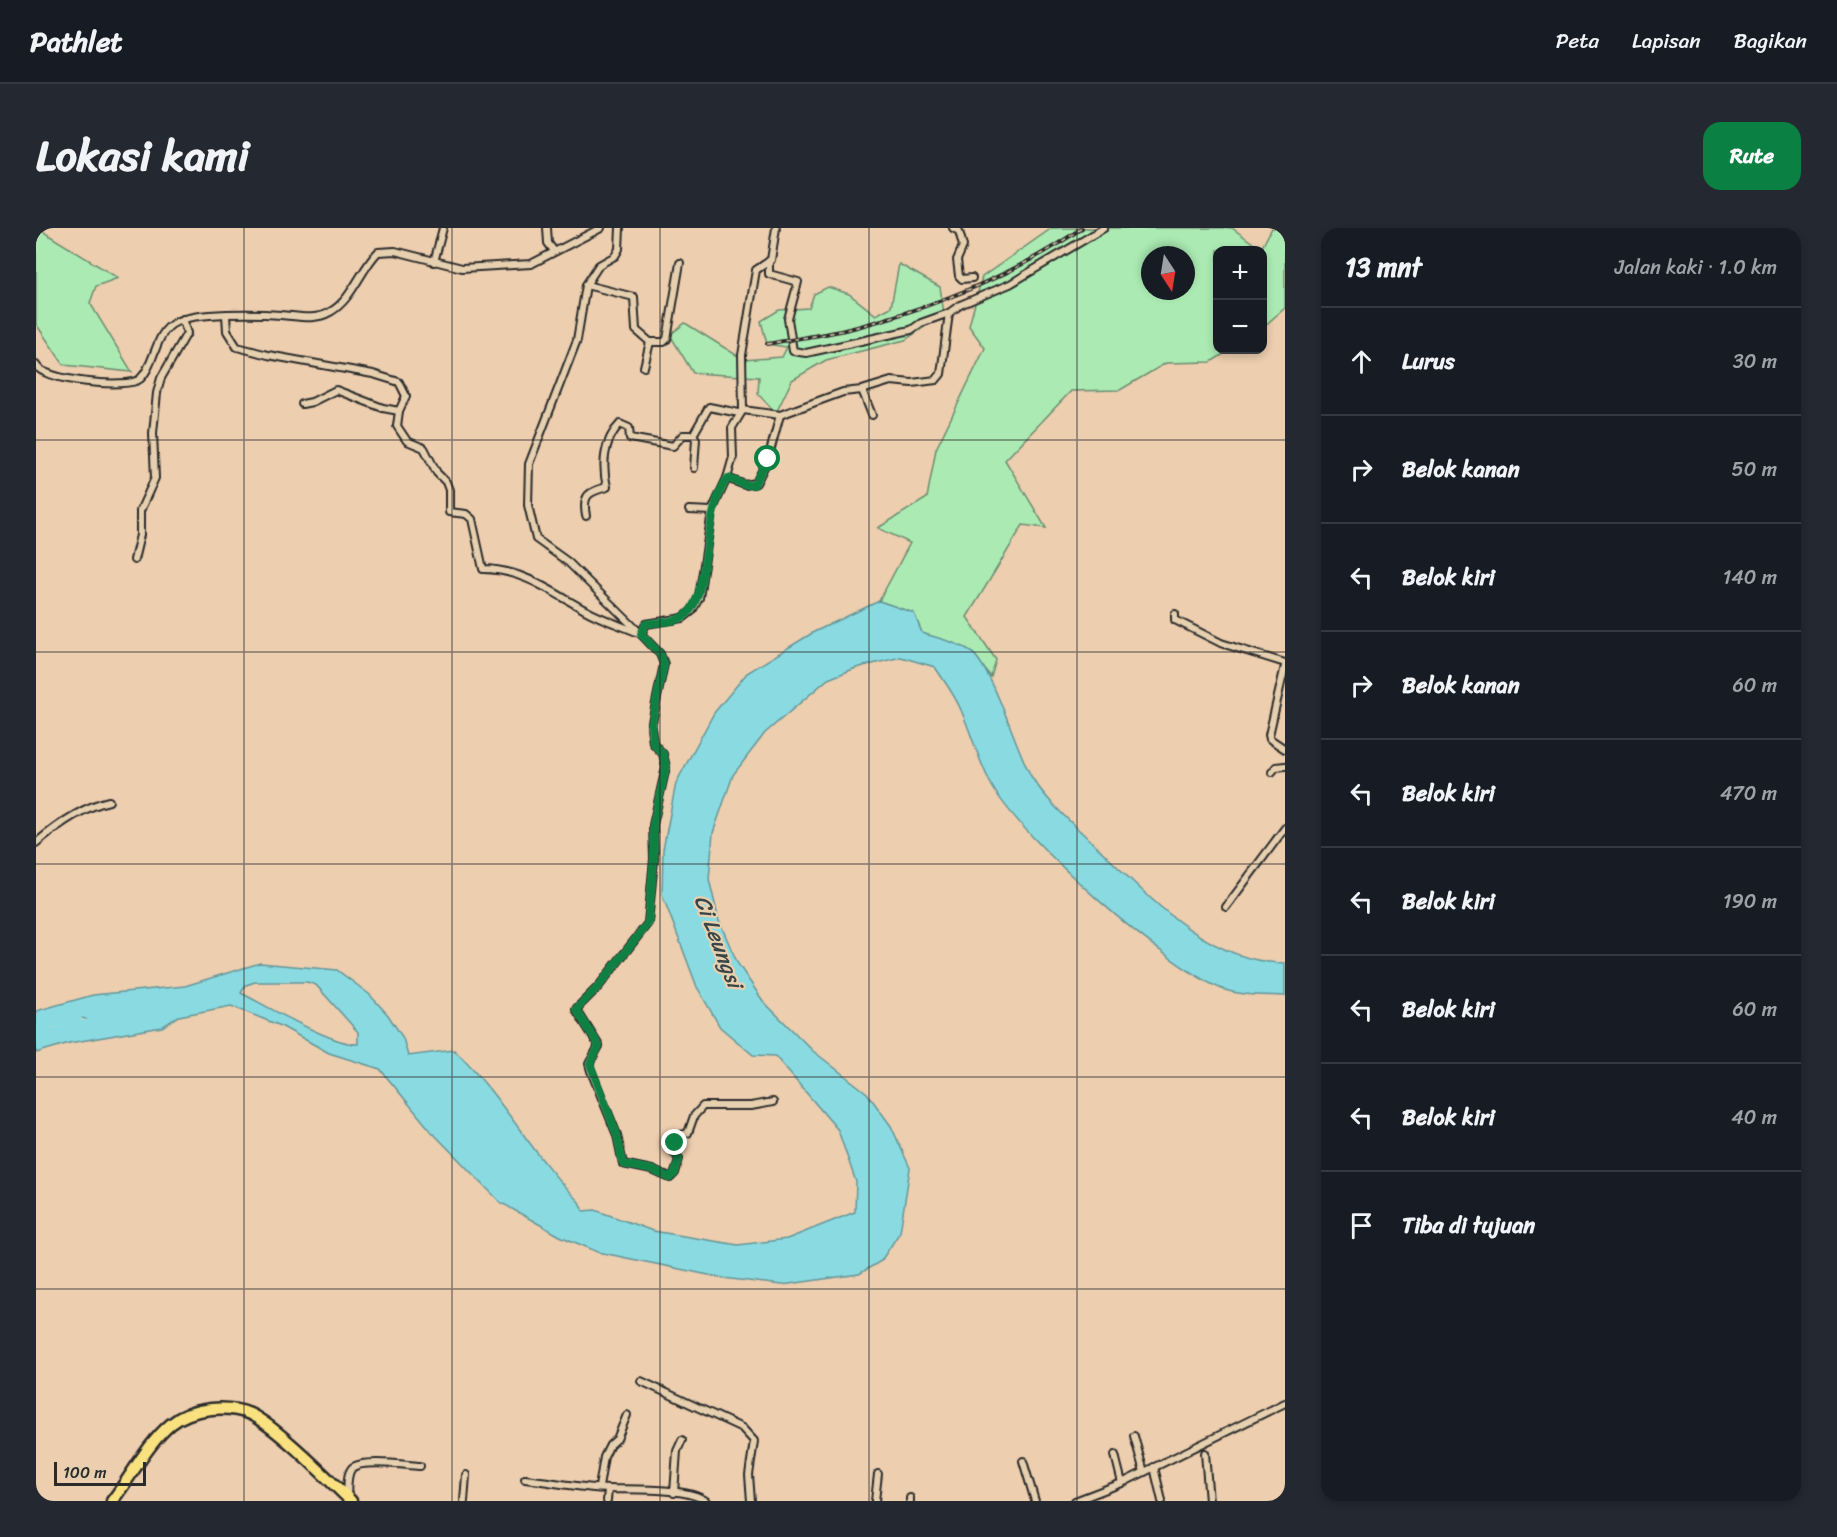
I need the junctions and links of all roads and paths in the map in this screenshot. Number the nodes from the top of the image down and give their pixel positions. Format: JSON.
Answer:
{"nodes":[{"id":1,"x":443,"y":228,"type":"edge"},
{"id":2,"x":547,"y":228,"type":"edge"},
{"id":3,"x":601,"y":228,"type":"edge"},
{"id":4,"x":620,"y":228,"type":"edge"},
{"id":5,"x":776,"y":228,"type":"edge"},
{"id":6,"x":953,"y":228,"type":"edge"},
{"id":7,"x":1104,"y":228,"type":"edge"},
{"id":8,"x":554,"y":251,"type":"junction"},
{"id":9,"x":769,"y":261,"type":"junction"},
{"id":10,"x":434,"y":262,"type":"junction"},
{"id":11,"x":680,"y":262,"type":"dead end"},
{"id":12,"x":972,"y":278,"type":"dead end"},
{"id":13,"x":586,"y":285,"type":"junction"},
{"id":14,"x":949,"y":313,"type":"junction"},
{"id":15,"x":226,"y":315,"type":"junction"},
{"id":16,"x":182,"y":319,"type":"junction"},
{"id":17,"x":650,"y":342,"type":"junction"},
{"id":18,"x":36,"y":365,"type":"edge"},
{"id":19,"x":644,"y":367,"type":"dead end"},
{"id":20,"x":862,"y":390,"type":"junction"},
{"id":21,"x":302,"y":404,"type":"dead end"},
{"id":22,"x":399,"y":411,"type":"junction"},
{"id":23,"x":741,"y":412,"type":"junction"},
{"id":24,"x":780,"y":415,"type":"junction"},
{"id":25,"x":872,"y":415,"type":"dead end"},
{"id":26,"x":693,"y":435,"type":"junction"},
{"id":27,"x":694,"y":468,"type":"dead end"},
{"id":28,"x":728,"y":478,"type":"junction"},
{"id":29,"x":689,"y":510,"type":"dead end"},
{"id":30,"x":712,"y":511,"type":"junction"},
{"id":31,"x":586,"y":516,"type":"dead end"},
{"id":32,"x":134,"y":560,"type":"dead end"},
{"id":33,"x":1175,"y":614,"type":"dead end"},
{"id":34,"x":641,"y":634,"type":"junction"},
{"id":35,"x":1285,"y":665,"type":"edge"},
{"id":36,"x":1285,"y":749,"type":"edge"},
{"id":37,"x":1285,"y":766,"type":"edge"},
{"id":38,"x":1272,"y":772,"type":"dead end"},
{"id":39,"x":109,"y":801,"type":"dead end"},
{"id":40,"x":1285,"y":828,"type":"edge"},
{"id":41,"x":36,"y":843,"type":"edge"},
{"id":42,"x":1226,"y":907,"type":"dead end"},
{"id":43,"x":773,"y":1102,"type":"dead end"},
{"id":44,"x":641,"y":1381,"type":"dead end"},
{"id":45,"x":1285,"y":1403,"type":"edge"},
{"id":46,"x":627,"y":1415,"type":"dead end"},
{"id":47,"x":1134,"y":1436,"type":"dead end"},
{"id":48,"x":682,"y":1440,"type":"dead end"},
{"id":49,"x":1205,"y":1453,"type":"dead end"},
{"id":50,"x":1115,"y":1455,"type":"dead end"},
{"id":51,"x":1023,"y":1461,"type":"dead end"},
{"id":52,"x":420,"y":1466,"type":"dead end"},
{"id":53,"x":1154,"y":1467,"type":"junction"},
{"id":54,"x":1144,"y":1472,"type":"junction"},
{"id":55,"x":878,"y":1474,"type":"dead end"},
{"id":56,"x":466,"y":1475,"type":"dead end"},
{"id":57,"x":525,"y":1479,"type":"dead end"},
{"id":58,"x":1122,"y":1483,"type":"junction"},
{"id":59,"x":599,"y":1487,"type":"junction"},
{"id":60,"x":608,"y":1489,"type":"junction"},
{"id":61,"x":674,"y":1493,"type":"junction"},
{"id":62,"x":349,"y":1499,"type":"edge"},
{"id":63,"x":112,"y":1501,"type":"edge"},
{"id":64,"x":464,"y":1501,"type":"edge"},
{"id":65,"x":607,"y":1501,"type":"edge"},
{"id":66,"x":706,"y":1501,"type":"edge"},
{"id":67,"x":751,"y":1501,"type":"edge"},
{"id":68,"x":875,"y":1501,"type":"edge"},
{"id":69,"x":1035,"y":1501,"type":"edge"},
{"id":70,"x":1075,"y":1501,"type":"edge"},
{"id":71,"x":1162,"y":1501,"type":"edge"},
{"id":72,"x":1209,"y":1501,"type":"edge"}],
"edges":[{"from":1,"to":10,"type":"street"},
{"from":2,"to":8,"type":"street"},
{"from":3,"to":8,"type":"street"},
{"from":4,"to":13,"type":"street"},
{"from":5,"to":9,"type":"street"},
{"from":6,"to":12,"type":"street"},
{"from":7,"to":14,"type":"street"},
{"from":8,"to":10,"type":"street"},
{"from":9,"to":14,"type":"street"},
{"from":9,"to":23,"type":"street"},
{"from":10,"to":15,"type":"street"},
{"from":11,"to":17,"type":"street"},
{"from":13,"to":17,"type":"street"},
{"from":13,"to":34,"type":"street"},
{"from":14,"to":20,"type":"street"},
{"from":15,"to":16,"type":"street"},
{"from":15,"to":22,"type":"street"},
{"from":16,"to":18,"type":"street"},
{"from":16,"to":32,"type":"street"},
{"from":17,"to":19,"type":"street"},
{"from":20,"to":24,"type":"street"},
{"from":20,"to":25,"type":"street"},
{"from":21,"to":22,"type":"street"},
{"from":22,"to":34,"type":"street"},
{"from":23,"to":24,"type":"street"},
{"from":23,"to":26,"type":"street"},
{"from":23,"to":28,"type":"street"},
{"from":24,"to":28,"type":"street"},
{"from":26,"to":27,"type":"street"},
{"from":26,"to":31,"type":"street"},
{"from":28,"to":30,"type":"street"},
{"from":29,"to":30,"type":"street"},
{"from":30,"to":34,"type":"street"},
{"from":33,"to":35,"type":"street"},
{"from":34,"to":43,"type":"street"},
{"from":35,"to":36,"type":"street"},
{"from":37,"to":38,"type":"street"},
{"from":39,"to":41,"type":"street"},
{"from":40,"to":42,"type":"street"},
{"from":44,"to":67,"type":"street"},
{"from":45,"to":53,"type":"street"},
{"from":46,"to":59,"type":"street"},
{"from":47,"to":54,"type":"street"},
{"from":48,"to":61,"type":"street"},
{"from":49,"to":72,"type":"street"},
{"from":50,"to":58,"type":"street"},
{"from":51,"to":69,"type":"street"},
{"from":52,"to":62,"type":"street"},
{"from":53,"to":54,"type":"street"},
{"from":53,"to":71,"type":"street"},
{"from":54,"to":58,"type":"street"},
{"from":55,"to":68,"type":"street"},
{"from":56,"to":64,"type":"street"},
{"from":57,"to":59,"type":"street"},
{"from":58,"to":70,"type":"street"},
{"from":59,"to":60,"type":"street"},
{"from":60,"to":61,"type":"street"},
{"from":60,"to":65,"type":"street"},
{"from":61,"to":66,"type":"street"},
{"from":62,"to":63,"type":"main road"}]}
